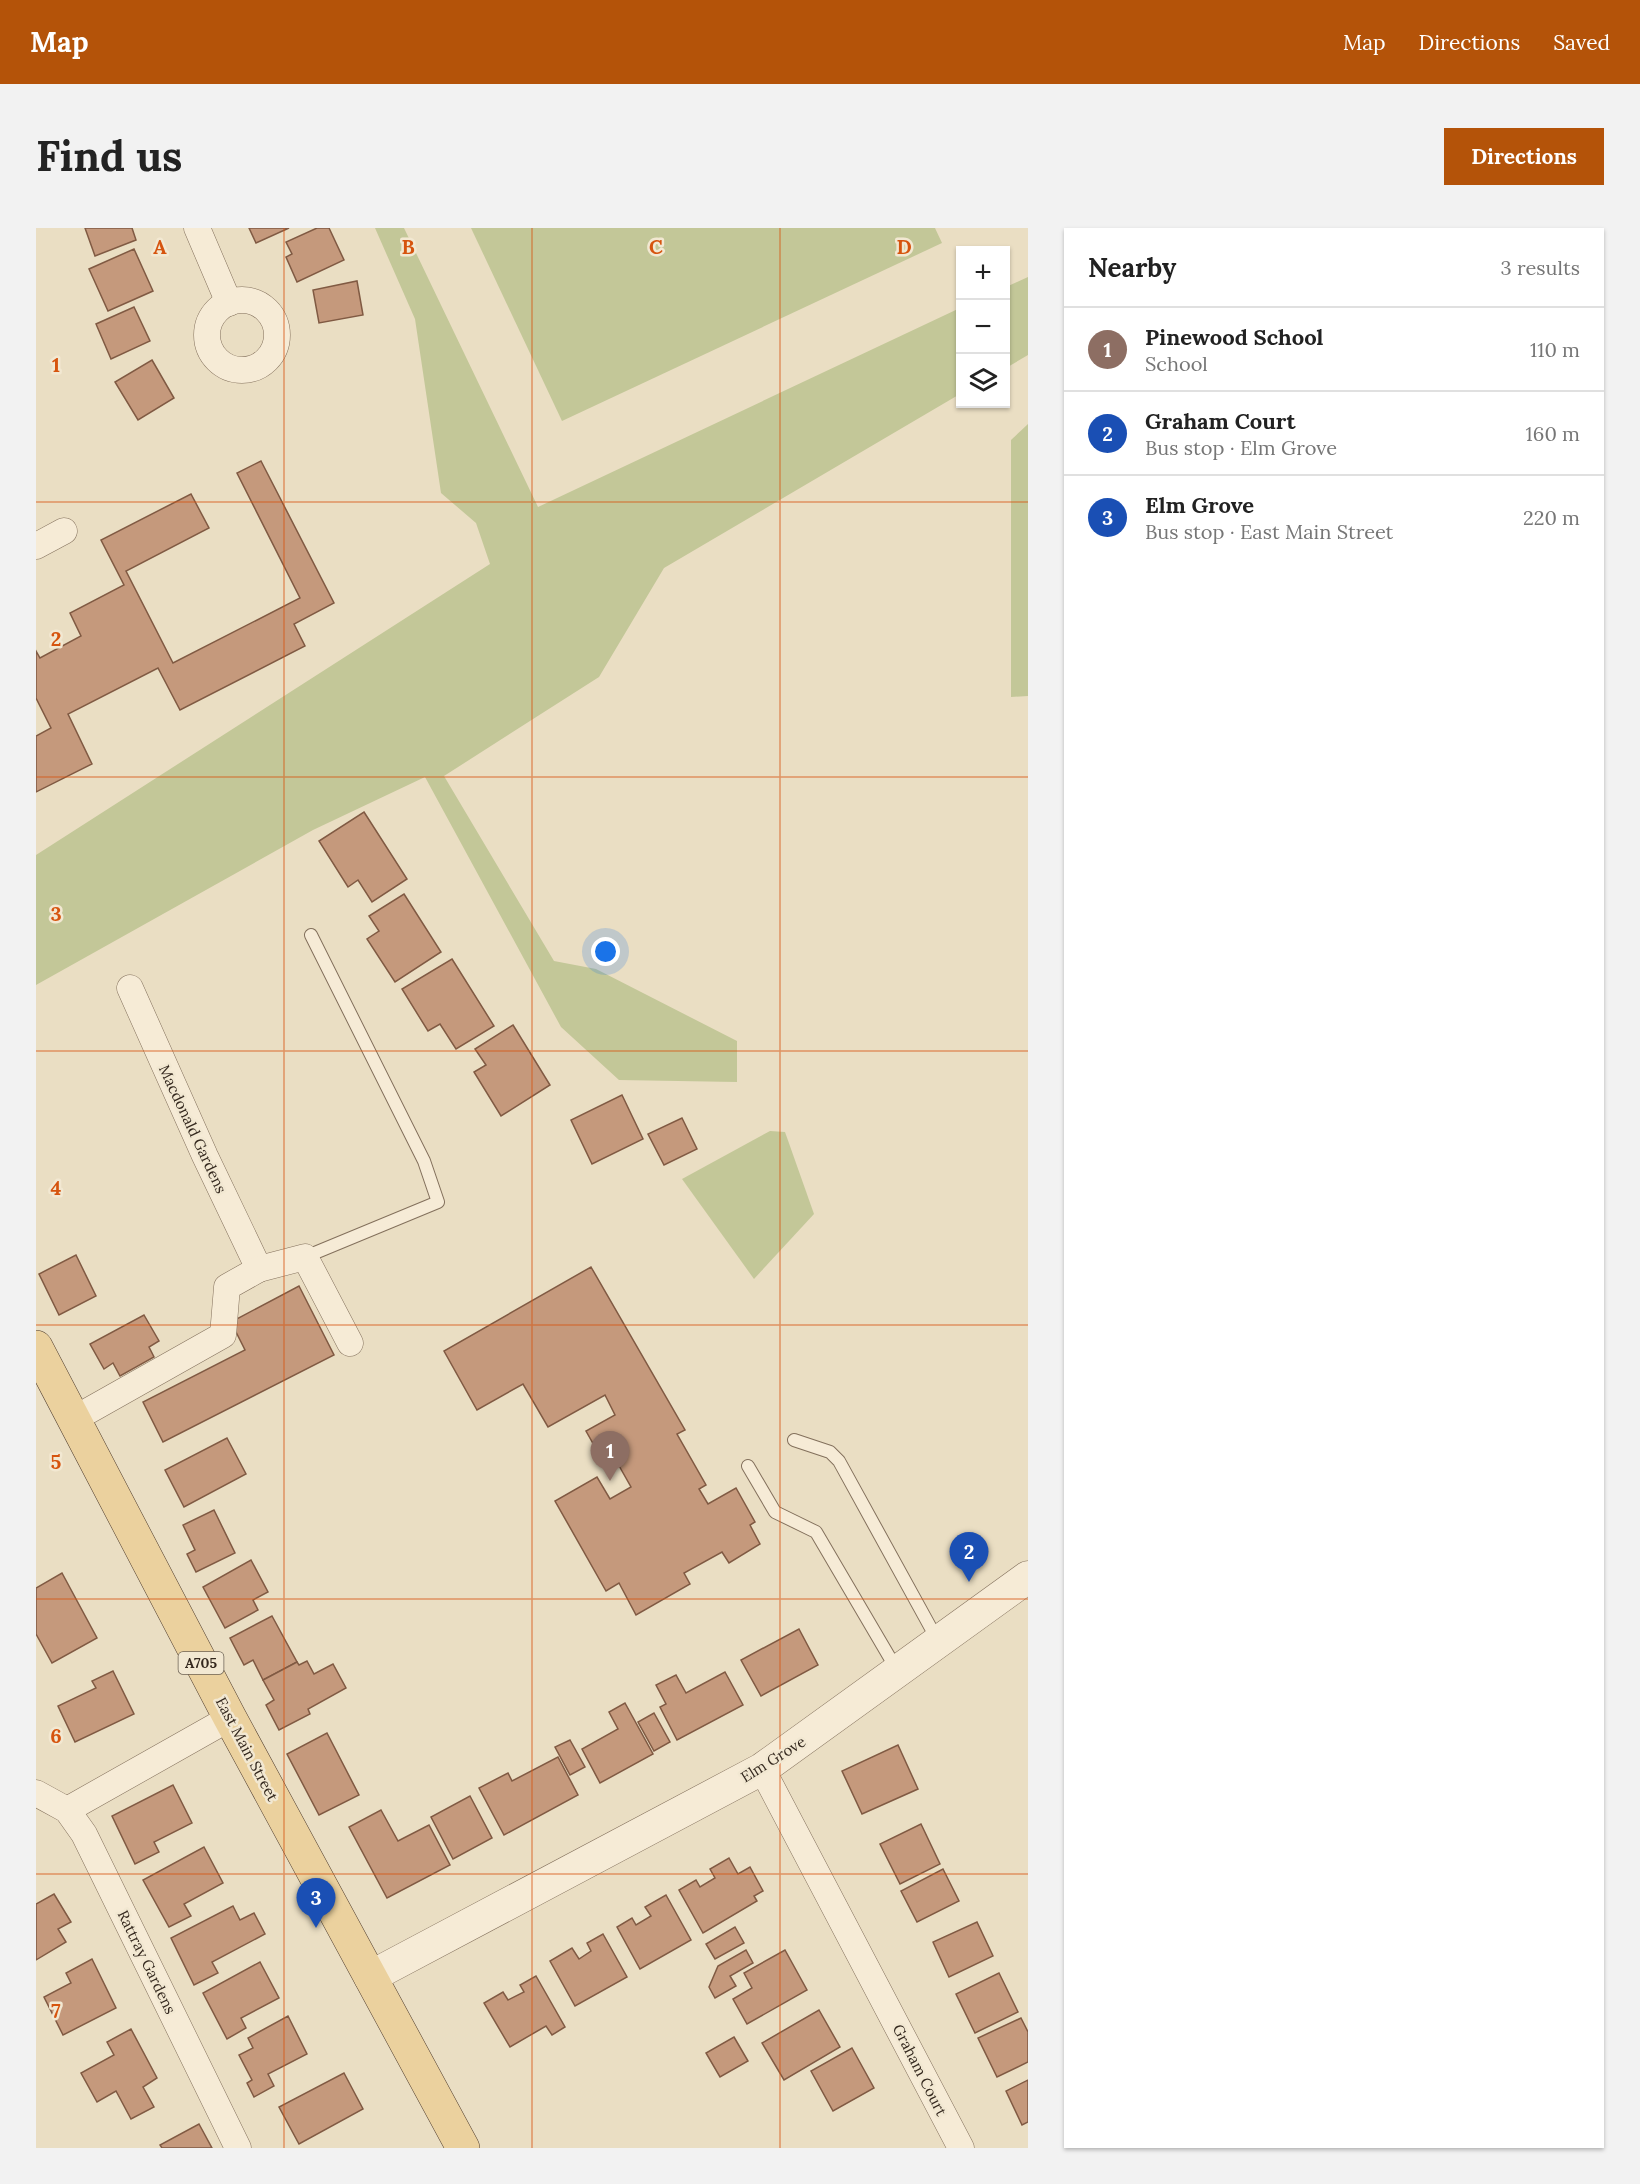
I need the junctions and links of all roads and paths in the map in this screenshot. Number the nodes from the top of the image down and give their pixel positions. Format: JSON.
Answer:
{"nodes":[{"id":1,"x":197,"y":228,"type":"edge"},
{"id":2,"x":229,"y":303,"type":"dead end"},
{"id":3,"x":64,"y":531,"type":"dead end"},
{"id":4,"x":36,"y":546,"type":"edge"},
{"id":5,"x":311,"y":935,"type":"dead end"},
{"id":6,"x":130,"y":988,"type":"dead end"},
{"id":7,"x":305,"y":1257,"type":"junction"},
{"id":8,"x":259,"y":1269,"type":"junction"},
{"id":9,"x":350,"y":1342,"type":"dead end"},
{"id":10,"x":36,"y":1347,"type":"edge"},
{"id":11,"x":74,"y":1419,"type":"junction"},
{"id":12,"x":794,"y":1440,"type":"dead end"},
{"id":13,"x":748,"y":1466,"type":"dead end"},
{"id":14,"x":1028,"y":1577,"type":"edge"},
{"id":15,"x":938,"y":1641,"type":"junction"},
{"id":16,"x":898,"y":1671,"type":"junction"},
{"id":17,"x":230,"y":1718,"type":"junction"},
{"id":18,"x":762,"y":1769,"type":"junction"},
{"id":19,"x":36,"y":1793,"type":"edge"},
{"id":20,"x":67,"y":1810,"type":"junction"},
{"id":21,"x":370,"y":1977,"type":"junction"},
{"id":22,"x":238,"y":2148,"type":"edge"},
{"id":23,"x":463,"y":2148,"type":"edge"},
{"id":24,"x":961,"y":2148,"type":"edge"}],
"edges":[{"from":1,"to":2,"type":"street"},
{"from":3,"to":4,"type":"street"},
{"from":5,"to":7,"type":"lane"},
{"from":6,"to":8,"type":"street","name":"Macdonald Gardens"},
{"from":7,"to":8,"type":"street"},
{"from":7,"to":9,"type":"street"},
{"from":8,"to":11,"type":"street"},
{"from":10,"to":11,"type":"main road","name":"East Main Street","number":"A705"},
{"from":11,"to":17,"type":"main road","name":"East Main Street","number":"A705"},
{"from":12,"to":15,"type":"lane"},
{"from":13,"to":16,"type":"lane"},
{"from":14,"to":15,"type":"street","name":"Elm Grove"},
{"from":15,"to":16,"type":"street","name":"Elm Grove"},
{"from":16,"to":18,"type":"street","name":"Elm Grove"},
{"from":17,"to":20,"type":"street"},
{"from":17,"to":21,"type":"main road","name":"East Main Street","number":"A705"},
{"from":18,"to":21,"type":"street","name":"Elm Grove"},
{"from":18,"to":24,"type":"street","name":"Graham Court"},
{"from":19,"to":20,"type":"street","name":"Rattray Gardens"},
{"from":20,"to":22,"type":"street","name":"Rattray Gardens"},
{"from":21,"to":23,"type":"main road","name":"East Main Street","number":"A705"}]}
